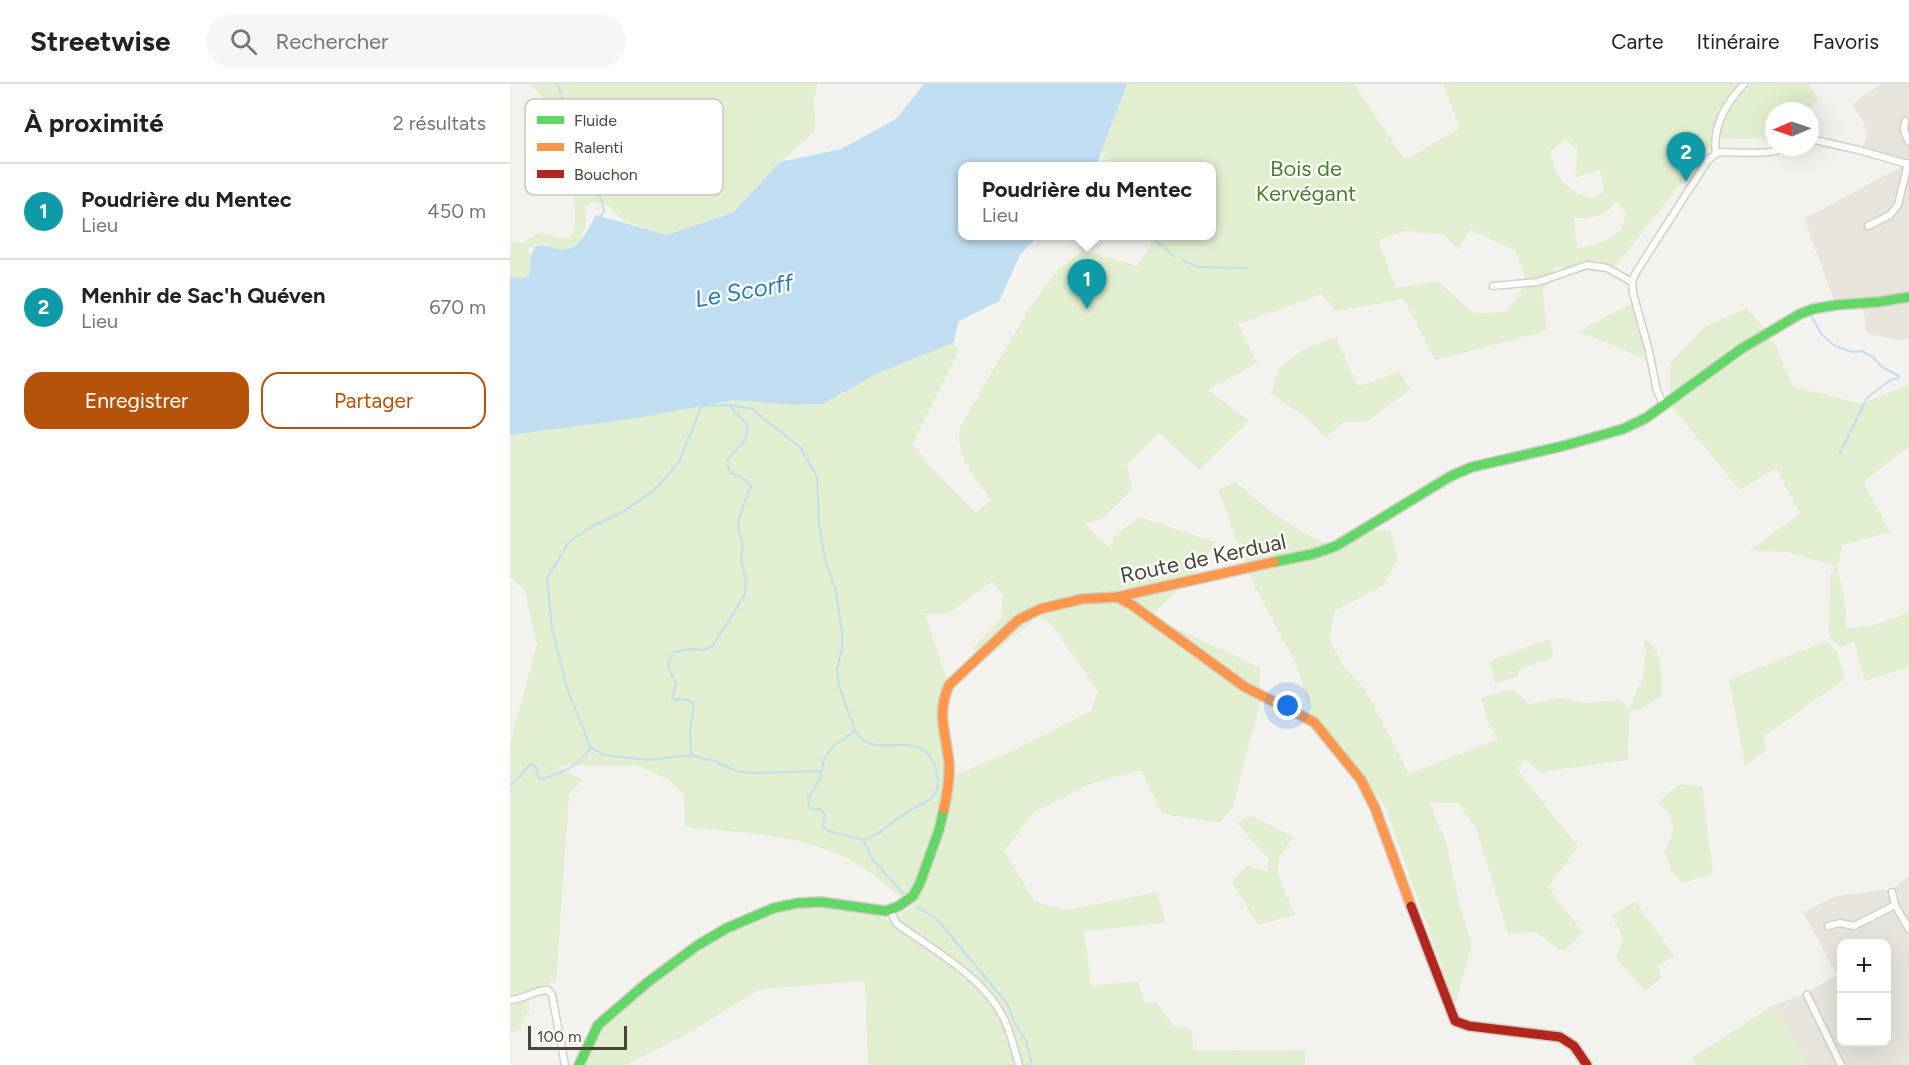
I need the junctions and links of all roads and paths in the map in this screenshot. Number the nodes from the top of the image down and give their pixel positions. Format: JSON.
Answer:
{"nodes":[{"id":1,"x":1744,"y":84,"type":"edge"},
{"id":2,"x":1905,"y":121,"type":"dead end"},
{"id":3,"x":1819,"y":141,"type":"edge"},
{"id":4,"x":1909,"y":142,"type":"edge"},
{"id":5,"x":1765,"y":152,"type":"edge"},
{"id":6,"x":1716,"y":154,"type":"junction"},
{"id":7,"x":1908,"y":163,"type":"edge"},
{"id":8,"x":1868,"y":226,"type":"dead end"},
{"id":9,"x":1632,"y":282,"type":"junction"},
{"id":10,"x":1493,"y":286,"type":"dead end"},
{"id":11,"x":1909,"y":297,"type":"edge"},
{"id":12,"x":1664,"y":405,"type":"junction"},
{"id":13,"x":1117,"y":597,"type":"junction"},
{"id":14,"x":1892,"y":892,"type":"dead end"},
{"id":15,"x":1895,"y":905,"type":"junction"},
{"id":16,"x":890,"y":910,"type":"junction"},
{"id":17,"x":1828,"y":926,"type":"dead end"},
{"id":18,"x":1909,"y":929,"type":"edge"},
{"id":19,"x":1807,"y":995,"type":"dead end"},
{"id":20,"x":510,"y":1000,"type":"edge"},
{"id":21,"x":565,"y":1065,"type":"edge"},
{"id":22,"x":579,"y":1065,"type":"edge"},
{"id":23,"x":1019,"y":1065,"type":"edge"},
{"id":24,"x":1587,"y":1065,"type":"edge"},
{"id":25,"x":1841,"y":1065,"type":"edge"}],
"edges":[{"from":1,"to":6,"type":"street"},
{"from":2,"to":4,"type":"street"},
{"from":3,"to":7,"type":"street"},
{"from":5,"to":6,"type":"street"},
{"from":6,"to":9,"type":"street"},
{"from":7,"to":8,"type":"street"},
{"from":9,"to":10,"type":"street"},
{"from":9,"to":12,"type":"street"},
{"from":11,"to":12,"type":"street","name":"Route de Kerdual"},
{"from":12,"to":13,"type":"street","name":"Route de Kerdual"},
{"from":13,"to":16,"type":"street","name":"Route de Kerdual"},
{"from":13,"to":24,"type":"street"},
{"from":14,"to":15,"type":"street"},
{"from":15,"to":17,"type":"street"},
{"from":15,"to":18,"type":"street"},
{"from":16,"to":22,"type":"street"},
{"from":16,"to":23,"type":"street"},
{"from":19,"to":25,"type":"street"},
{"from":20,"to":21,"type":"street"}]}
